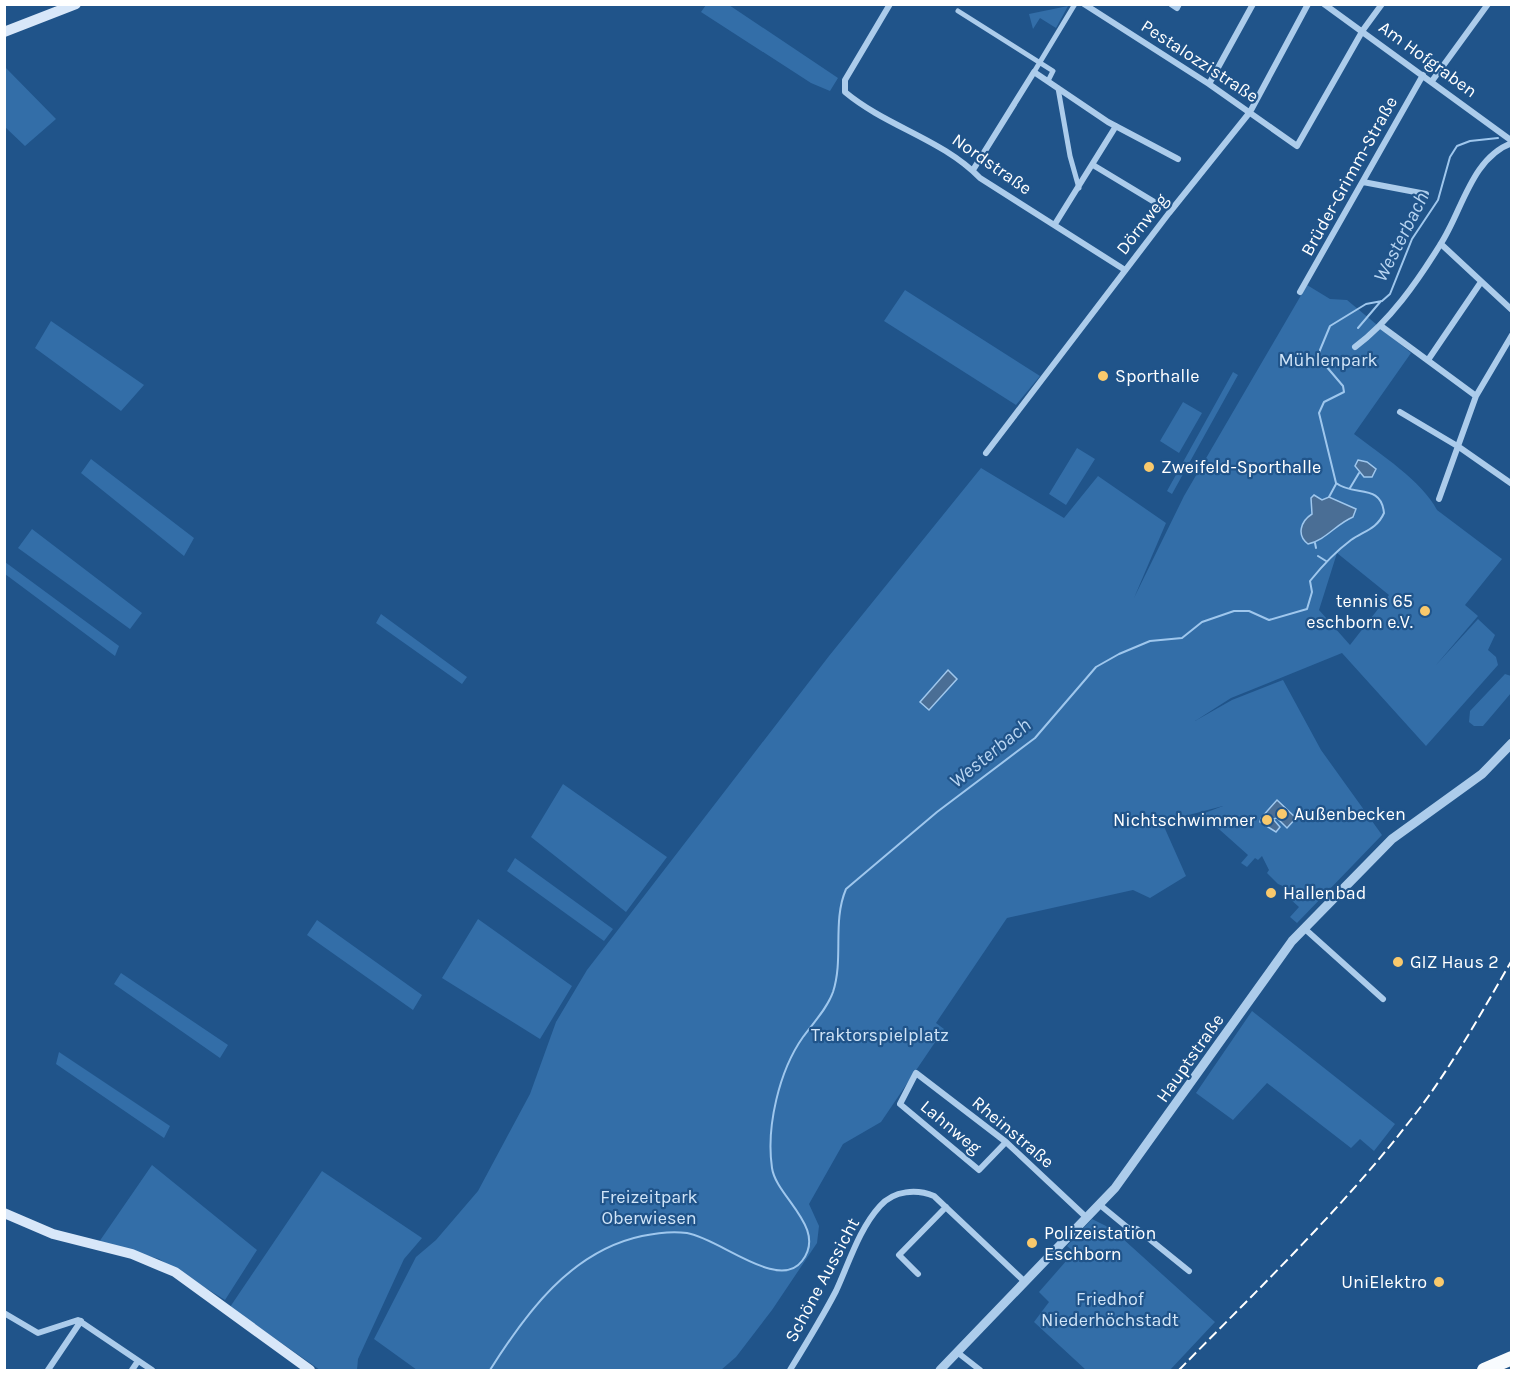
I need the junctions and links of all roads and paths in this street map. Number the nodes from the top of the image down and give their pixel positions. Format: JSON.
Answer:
{"nodes":[{"id":1,"x":76,"y":4,"type":"edge"},
{"id":2,"x":890,"y":4,"type":"edge"},
{"id":3,"x":1074,"y":4,"type":"edge"},
{"id":4,"x":1084,"y":4,"type":"edge"},
{"id":5,"x":1171,"y":4,"type":"edge"},
{"id":6,"x":1179,"y":4,"type":"edge"},
{"id":7,"x":1253,"y":4,"type":"edge"},
{"id":8,"x":1308,"y":4,"type":"edge"},
{"id":9,"x":1324,"y":4,"type":"edge"},
{"id":10,"x":1382,"y":4,"type":"edge"},
{"id":11,"x":1488,"y":4,"type":"edge"},
{"id":12,"x":958,"y":11,"type":"dead end"},
{"id":13,"x":1363,"y":30,"type":"junction"},
{"id":14,"x":4,"y":32,"type":"edge"},
{"id":15,"x":1039,"y":63,"type":"junction"},
{"id":16,"x":1034,"y":72,"type":"junction"},
{"id":17,"x":1423,"y":75,"type":"junction"},
{"id":18,"x":1048,"y":81,"type":"junction"},
{"id":19,"x":1432,"y":81,"type":"junction"},
{"id":20,"x":1209,"y":84,"type":"junction"},
{"id":21,"x":1059,"y":88,"type":"junction"},
{"id":22,"x":1250,"y":112,"type":"junction"},
{"id":23,"x":1116,"y":126,"type":"junction"},
{"id":24,"x":1510,"y":140,"type":"edge"},
{"id":25,"x":1178,"y":159,"type":"dead end"},
{"id":26,"x":1093,"y":165,"type":"junction"},
{"id":27,"x":973,"y":170,"type":"junction"},
{"id":28,"x":1363,"y":182,"type":"junction"},
{"id":29,"x":1078,"y":188,"type":"junction"},
{"id":30,"x":1426,"y":194,"type":"dead end"},
{"id":31,"x":1156,"y":203,"type":"dead end"},
{"id":32,"x":1055,"y":224,"type":"junction"},
{"id":33,"x":1441,"y":244,"type":"junction"},
{"id":34,"x":1125,"y":270,"type":"junction"},
{"id":35,"x":1480,"y":282,"type":"junction"},
{"id":36,"x":1300,"y":292,"type":"dead end"},
{"id":37,"x":1512,"y":310,"type":"edge"},
{"id":38,"x":1381,"y":326,"type":"junction"},
{"id":39,"x":1512,"y":335,"type":"edge"},
{"id":40,"x":1355,"y":347,"type":"dead end"},
{"id":41,"x":1428,"y":360,"type":"junction"},
{"id":42,"x":1476,"y":396,"type":"junction"},
{"id":43,"x":1400,"y":412,"type":"dead end"},
{"id":44,"x":1459,"y":447,"type":"junction"},
{"id":45,"x":986,"y":453,"type":"dead end"},
{"id":46,"x":1512,"y":484,"type":"edge"},
{"id":47,"x":1439,"y":499,"type":"dead end"},
{"id":48,"x":1512,"y":743,"type":"edge"},
{"id":49,"x":1305,"y":929,"type":"junction"},
{"id":50,"x":1383,"y":999,"type":"dead end"},
{"id":51,"x":916,"y":1072,"type":"joint"},
{"id":52,"x":1006,"y":1142,"type":"junction"},
{"id":53,"x":1100,"y":1205,"type":"junction"},
{"id":54,"x":946,"y":1207,"type":"junction"},
{"id":55,"x":4,"y":1213,"type":"edge"},
{"id":56,"x":1087,"y":1218,"type":"junction"},
{"id":57,"x":1189,"y":1271,"type":"dead end"},
{"id":58,"x":918,"y":1274,"type":"dead end"},
{"id":59,"x":1024,"y":1282,"type":"junction"},
{"id":60,"x":4,"y":1313,"type":"edge"},
{"id":61,"x":81,"y":1321,"type":"junction"},
{"id":62,"x":957,"y":1352,"type":"junction"},
{"id":63,"x":1512,"y":1358,"type":"edge"},
{"id":64,"x":138,"y":1361,"type":"junction"},
{"id":65,"x":1512,"y":1368,"type":"edge"},
{"id":66,"x":48,"y":1371,"type":"edge"},
{"id":67,"x":132,"y":1371,"type":"edge"},
{"id":68,"x":152,"y":1371,"type":"edge"},
{"id":69,"x":310,"y":1371,"type":"edge"},
{"id":70,"x":790,"y":1371,"type":"edge"},
{"id":71,"x":940,"y":1371,"type":"edge"},
{"id":72,"x":980,"y":1371,"type":"edge"},
{"id":73,"x":1484,"y":1371,"type":"edge"},
{"id":74,"x":1505,"y":1371,"type":"edge"}],
"edges":[{"from":1,"to":14,"type":"main road"},
{"from":2,"to":27,"type":"street","name":"Nordstraße"},
{"from":3,"to":15,"type":"street"},
{"from":4,"to":20,"type":"street","name":"Pestalozzistraße"},
{"from":5,"to":6,"type":"street"},
{"from":7,"to":20,"type":"street"},
{"from":8,"to":22,"type":"street","name":"Dörnweg"},
{"from":9,"to":13,"type":"street","name":"Am Hofgraben"},
{"from":10,"to":13,"type":"street"},
{"from":11,"to":19,"type":"street"},
{"from":12,"to":15,"type":"street"},
{"from":13,"to":17,"type":"street","name":"Am Hofgraben"},
{"from":13,"to":22,"type":"street","name":"Pestalozzistraße"},
{"from":15,"to":16,"type":"street"},
{"from":15,"to":18,"type":"street"},
{"from":16,"to":18,"type":"street"},
{"from":16,"to":27,"type":"street"},
{"from":17,"to":19,"type":"street","name":"Am Hofgraben"},
{"from":17,"to":28,"type":"street","name":"Brüder-Grimm-Straße"},
{"from":18,"to":21,"type":"street"},
{"from":19,"to":24,"type":"street","name":"Am Hofgraben"},
{"from":20,"to":22,"type":"street","name":"Pestalozzistraße"},
{"from":21,"to":23,"type":"street"},
{"from":21,"to":29,"type":"street"},
{"from":22,"to":34,"type":"street","name":"Dörnweg"},
{"from":23,"to":25,"type":"street"},
{"from":23,"to":26,"type":"street"},
{"from":24,"to":33,"type":"street"},
{"from":26,"to":29,"type":"street"},
{"from":26,"to":31,"type":"street"},
{"from":27,"to":32,"type":"street","name":"Nordstraße"},
{"from":28,"to":30,"type":"street"},
{"from":28,"to":36,"type":"street","name":"Brüder-Grimm-Straße"},
{"from":29,"to":32,"type":"street"},
{"from":32,"to":34,"type":"street","name":"Nordstraße"},
{"from":33,"to":35,"type":"street"},
{"from":33,"to":38,"type":"street"},
{"from":34,"to":45,"type":"street","name":"Dörnweg"},
{"from":35,"to":37,"type":"street"},
{"from":35,"to":41,"type":"street"},
{"from":38,"to":40,"type":"street"},
{"from":38,"to":41,"type":"street"},
{"from":39,"to":42,"type":"street"},
{"from":41,"to":42,"type":"street"},
{"from":42,"to":44,"type":"street"},
{"from":43,"to":44,"type":"street"},
{"from":44,"to":46,"type":"street"},
{"from":44,"to":47,"type":"street"},
{"from":48,"to":49,"type":"street","name":"Hauptstraße"},
{"from":49,"to":50,"type":"street"},
{"from":49,"to":53,"type":"street","name":"Hauptstraße"},
{"from":51,"to":52,"type":"street","name":"Rheinstraße"},
{"from":51,"to":52,"type":"street","name":"Lahnweg"},
{"from":52,"to":56,"type":"street","name":"Rheinstraße"},
{"from":53,"to":56,"type":"street","name":"Hauptstraße"},
{"from":53,"to":57,"type":"street"},
{"from":54,"to":58,"type":"street"},
{"from":54,"to":59,"type":"street","name":"Schöne Aussicht"},
{"from":54,"to":70,"type":"street","name":"Schöne Aussicht"},
{"from":55,"to":69,"type":"main road"},
{"from":56,"to":59,"type":"street","name":"Hauptstraße"},
{"from":59,"to":62,"type":"street","name":"Hauptstraße"},
{"from":60,"to":61,"type":"street"},
{"from":61,"to":64,"type":"street"},
{"from":61,"to":66,"type":"street"},
{"from":62,"to":71,"type":"street","name":"Hauptstraße"},
{"from":62,"to":72,"type":"street"},
{"from":63,"to":73,"type":"highway"},
{"from":64,"to":67,"type":"street"},
{"from":64,"to":68,"type":"street"},
{"from":65,"to":74,"type":"highway"}]}
